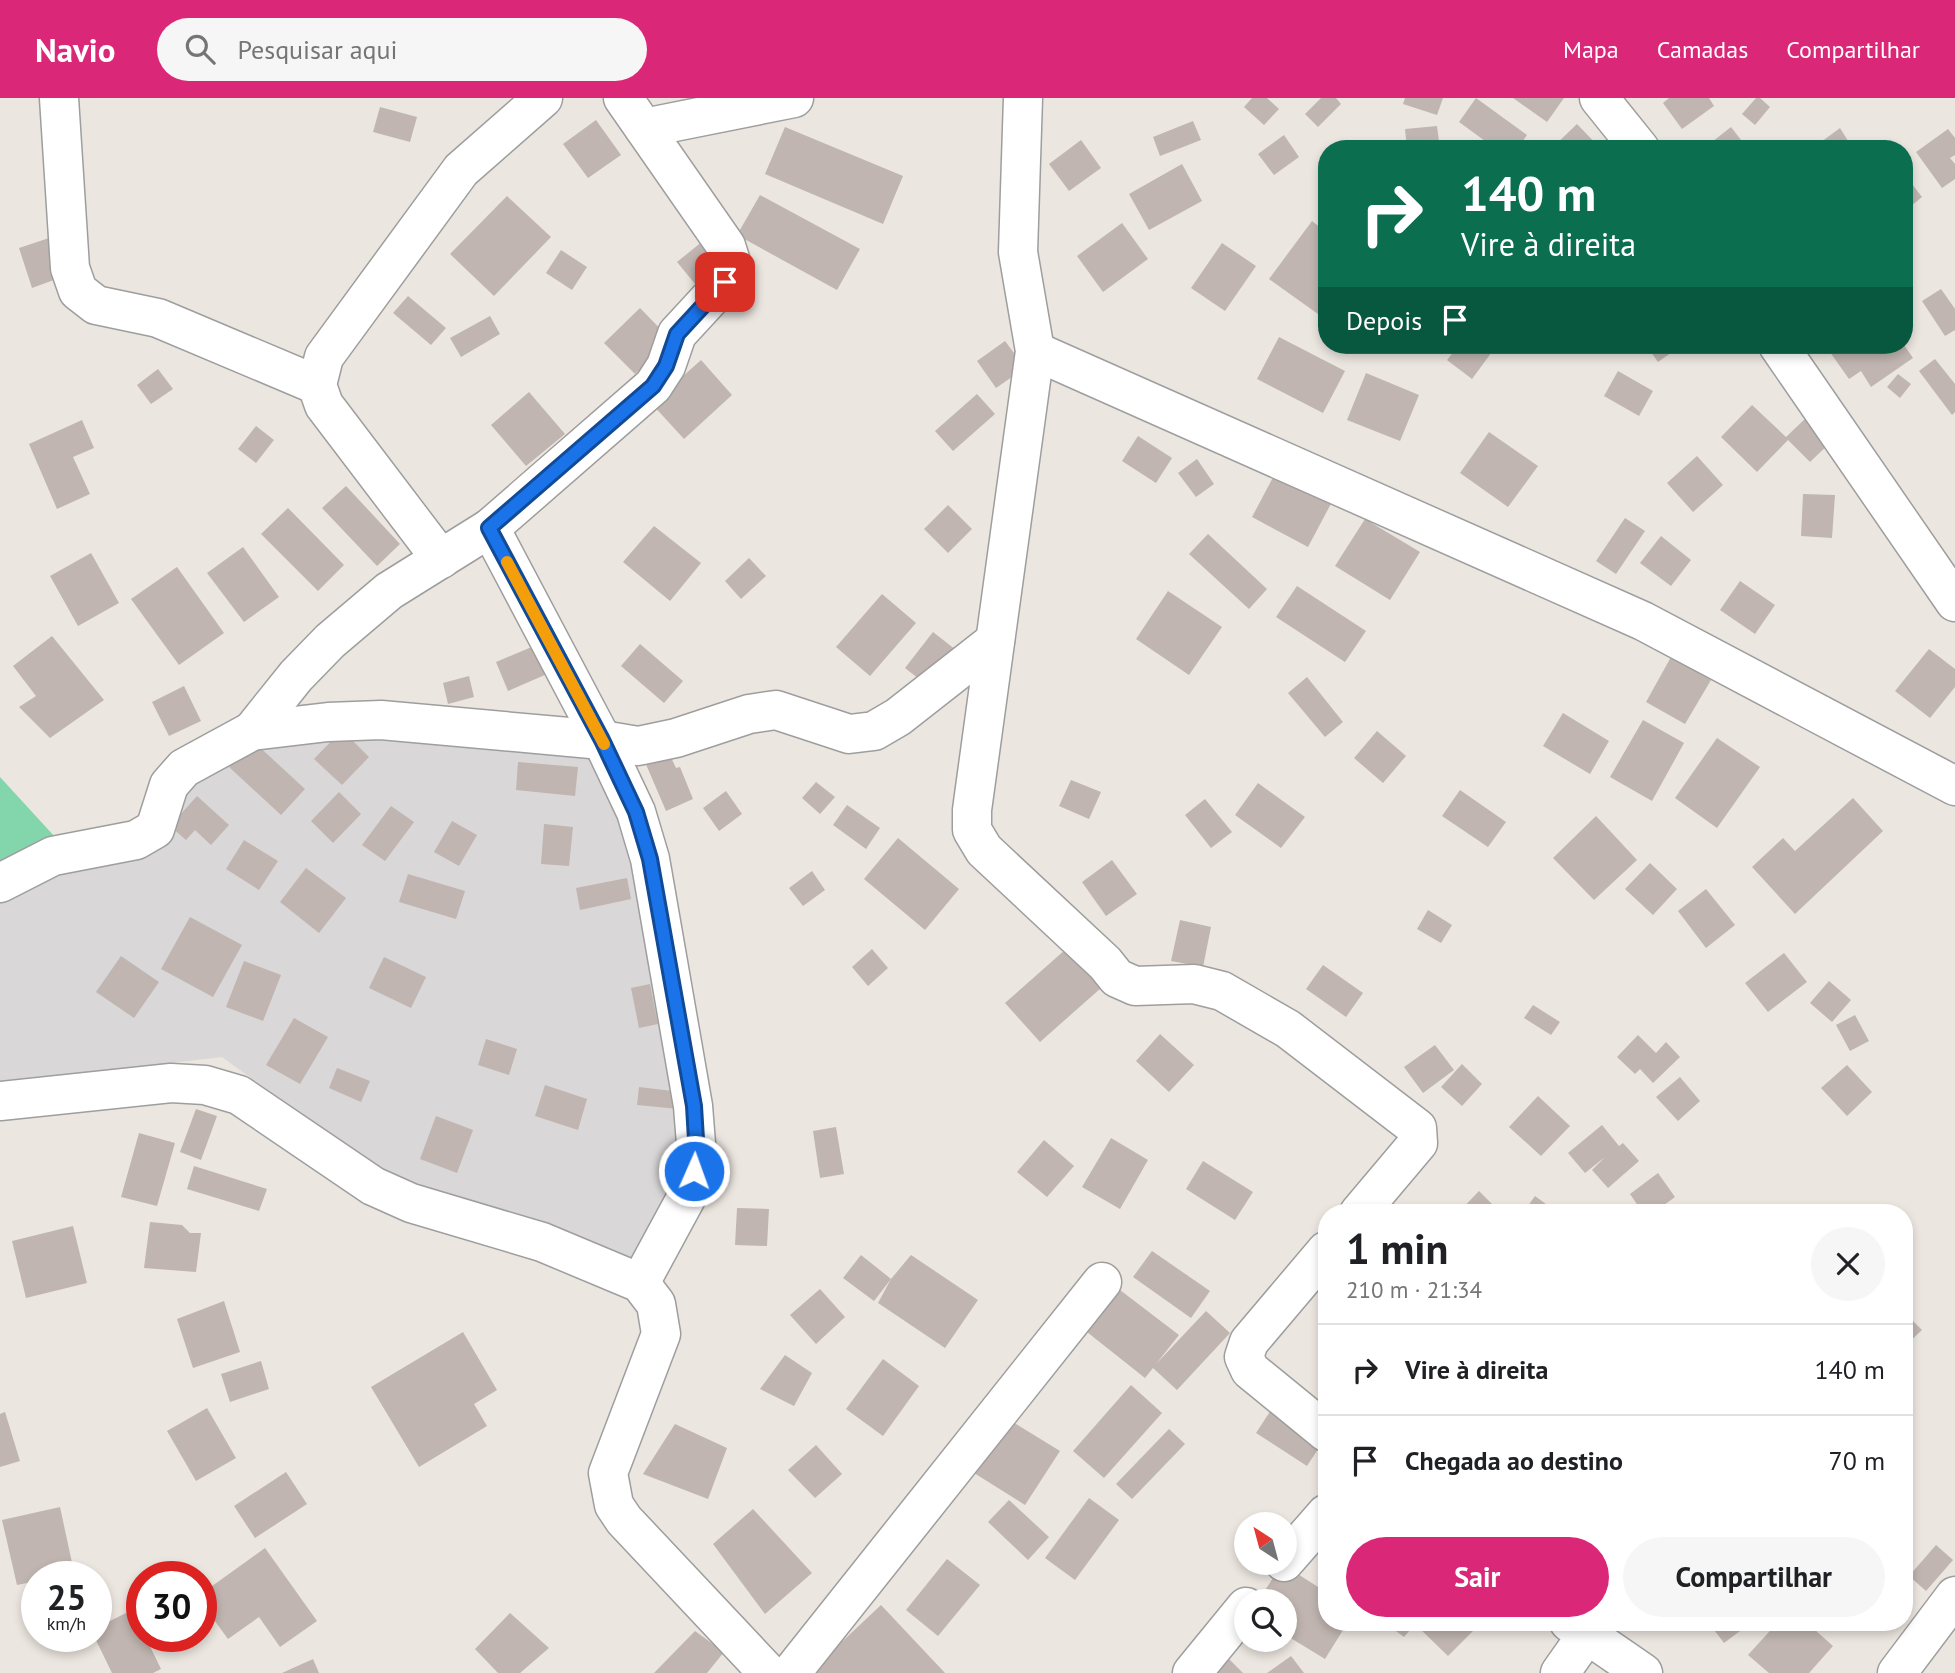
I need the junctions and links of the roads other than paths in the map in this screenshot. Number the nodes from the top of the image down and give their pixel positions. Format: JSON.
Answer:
{"nodes":[{"id":1,"x":59,"y":98,"type":"edge"},
{"id":2,"x":542,"y":98,"type":"edge"},
{"id":3,"x":794,"y":98,"type":"edge"},
{"id":4,"x":1023,"y":98,"type":"edge"},
{"id":5,"x":1599,"y":98,"type":"edge"},
{"id":6,"x":633,"y":113,"type":"edge"},
{"id":7,"x":1633,"y":140,"type":"edge"},
{"id":8,"x":1035,"y":351,"type":"junction"},
{"id":9,"x":1783,"y":354,"type":"edge"},
{"id":10,"x":317,"y":385,"type":"junction"},
{"id":11,"x":489,"y":528,"type":"junction"},
{"id":12,"x":441,"y":559,"type":"junction"},
{"id":13,"x":1955,"y":602,"type":"edge"},
{"id":14,"x":995,"y":641,"type":"junction"},
{"id":15,"x":252,"y":731,"type":"junction"},
{"id":16,"x":602,"y":740,"type":"junction"},
{"id":17,"x":1955,"y":786,"type":"edge"},
{"id":18,"x":0,"y":884,"type":"edge"},
{"id":19,"x":0,"y":1101,"type":"edge"},
{"id":20,"x":1367,"y":1204,"type":"edge"},
{"id":21,"x":1318,"y":1260,"type":"edge"},
{"id":22,"x":1102,"y":1282,"type":"dead end"},
{"id":23,"x":640,"y":1283,"type":"junction"},
{"id":24,"x":1318,"y":1425,"type":"edge"},
{"id":25,"x":1318,"y":1523,"type":"edge"},
{"id":26,"x":1297,"y":1548,"type":"edge"},
{"id":27,"x":1274,"y":1575,"type":"edge"},
{"id":28,"x":1261,"y":1589,"type":"edge"},
{"id":29,"x":1955,"y":1596,"type":"edge"},
{"id":30,"x":1234,"y":1622,"type":"edge"},
{"id":31,"x":1577,"y":1631,"type":"edge"},
{"id":32,"x":1581,"y":1631,"type":"edge"},
{"id":33,"x":768,"y":1673,"type":"edge"},
{"id":34,"x":792,"y":1673,"type":"edge"},
{"id":35,"x":1192,"y":1673,"type":"edge"},
{"id":36,"x":1560,"y":1673,"type":"edge"},
{"id":37,"x":1643,"y":1673,"type":"edge"},
{"id":38,"x":1897,"y":1673,"type":"edge"}],
"edges":[{"from":1,"to":10,"type":"street"},
{"from":2,"to":10,"type":"street"},
{"from":3,"to":6,"type":"street"},
{"from":4,"to":8,"type":"street"},
{"from":5,"to":7,"type":"street"},
{"from":6,"to":11,"type":"street"},
{"from":8,"to":14,"type":"street"},
{"from":8,"to":17,"type":"street"},
{"from":9,"to":13,"type":"street"},
{"from":10,"to":12,"type":"street"},
{"from":11,"to":12,"type":"street"},
{"from":11,"to":16,"type":"street"},
{"from":12,"to":15,"type":"street"},
{"from":14,"to":16,"type":"street"},
{"from":14,"to":20,"type":"street"},
{"from":15,"to":16,"type":"street"},
{"from":15,"to":18,"type":"street"},
{"from":16,"to":23,"type":"street"},
{"from":19,"to":23,"type":"street"},
{"from":21,"to":24,"type":"street"},
{"from":22,"to":34,"type":"street"},
{"from":23,"to":33,"type":"street"},
{"from":25,"to":26,"type":"street"},
{"from":27,"to":28,"type":"street"},
{"from":29,"to":38,"type":"street"},
{"from":30,"to":35,"type":"street"},
{"from":31,"to":36,"type":"street"},
{"from":32,"to":37,"type":"street"}]}
